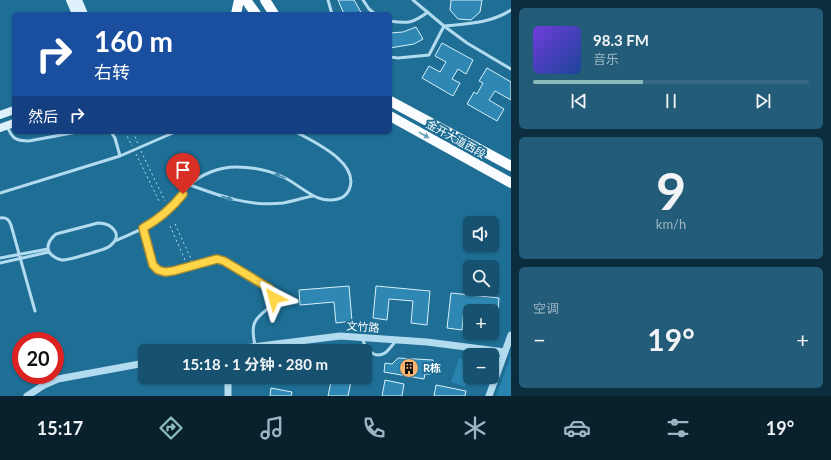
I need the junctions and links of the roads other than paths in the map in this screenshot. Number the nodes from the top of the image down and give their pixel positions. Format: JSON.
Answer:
{"nodes":[{"id":1,"x":70,"y":0,"type":"edge"},
{"id":2,"x":78,"y":0,"type":"edge"},
{"id":3,"x":239,"y":0,"type":"edge"},
{"id":4,"x":246,"y":0,"type":"edge"},
{"id":5,"x":265,"y":0,"type":"edge"},
{"id":6,"x":328,"y":0,"type":"edge"},
{"id":7,"x":363,"y":0,"type":"edge"},
{"id":8,"x":413,"y":0,"type":"edge"},
{"id":9,"x":511,"y":10,"type":"edge"},
{"id":10,"x":75,"y":12,"type":"edge"},
{"id":11,"x":83,"y":12,"type":"edge"},
{"id":12,"x":236,"y":12,"type":"edge"},
{"id":13,"x":255,"y":12,"type":"edge"},
{"id":14,"x":273,"y":12,"type":"edge"},
{"id":15,"x":331,"y":12,"type":"edge"},
{"id":16,"x":373,"y":12,"type":"edge"},
{"id":17,"x":428,"y":12,"type":"junction"},
{"id":18,"x":392,"y":21,"type":"edge"},
{"id":19,"x":444,"y":26,"type":"junction"},
{"id":20,"x":392,"y":57,"type":"edge"},
{"id":21,"x":511,"y":69,"type":"edge"},
{"id":22,"x":392,"y":102,"type":"edge"},
{"id":23,"x":12,"y":111,"type":"edge"},
{"id":24,"x":0,"y":115,"type":"edge"},
{"id":25,"x":392,"y":117,"type":"edge"},
{"id":26,"x":7,"y":126,"type":"edge"},
{"id":27,"x":67,"y":134,"type":"edge"},
{"id":28,"x":112,"y":134,"type":"edge"},
{"id":29,"x":170,"y":134,"type":"edge"},
{"id":30,"x":299,"y":134,"type":"edge"},
{"id":31,"x":120,"y":156,"type":"junction"},
{"id":32,"x":511,"y":166,"type":"edge"},
{"id":33,"x":511,"y":183,"type":"edge"},
{"id":34,"x":190,"y":185,"type":"junction"},
{"id":35,"x":0,"y":193,"type":"edge"},
{"id":36,"x":313,"y":196,"type":"junction"},
{"id":37,"x":0,"y":218,"type":"edge"},
{"id":38,"x":143,"y":228,"type":"junction"},
{"id":39,"x":115,"y":241,"type":"junction"},
{"id":40,"x":48,"y":251,"type":"junction"},
{"id":41,"x":19,"y":254,"type":"junction"},
{"id":42,"x":0,"y":258,"type":"edge"},
{"id":43,"x":21,"y":259,"type":"junction"},
{"id":44,"x":0,"y":263,"type":"edge"},
{"id":45,"x":35,"y":311,"type":"dead end"},
{"id":46,"x":511,"y":335,"type":"edge"},
{"id":47,"x":362,"y":338,"type":"junction"},
{"id":48,"x":397,"y":340,"type":"junction"},
{"id":49,"x":255,"y":344,"type":"edge"},
{"id":50,"x":272,"y":344,"type":"edge"},
{"id":51,"x":506,"y":352,"type":"junction"},
{"id":52,"x":138,"y":364,"type":"edge"},
{"id":53,"x":228,"y":384,"type":"edge"},
{"id":54,"x":27,"y":396,"type":"edge"},
{"id":55,"x":228,"y":396,"type":"edge"},
{"id":56,"x":489,"y":396,"type":"edge"}],
"edges":[{"from":1,"to":10,"type":"main road"},
{"from":2,"to":11,"type":"main road"},
{"from":3,"to":12,"type":"main road"},
{"from":4,"to":13,"type":"main road"},
{"from":5,"to":14,"type":"main road"},
{"from":6,"to":15,"type":"lane"},
{"from":7,"to":16,"type":"lane"},
{"from":8,"to":17,"type":"lane"},
{"from":9,"to":19,"type":"lane"},
{"from":17,"to":18,"type":"lane"},
{"from":17,"to":19,"type":"lane"},
{"from":19,"to":20,"type":"lane"},
{"from":19,"to":21,"type":"lane"},
{"from":22,"to":32,"type":"main road","name":"金开大道西段"},
{"from":23,"to":24,"type":"main road"},
{"from":25,"to":33,"type":"main road","name":"金开大道西段","one_way":true},
{"from":26,"to":27,"type":"lane"},
{"from":28,"to":31,"type":"lane"},
{"from":29,"to":31,"type":"lane"},
{"from":30,"to":36,"type":"lane"},
{"from":31,"to":35,"type":"lane"},
{"from":34,"to":36,"type":"lane","one_way":true},
{"from":36,"to":34,"type":"lane","one_way":true},
{"from":34,"to":38,"type":"lane"},
{"from":37,"to":41,"type":"lane"},
{"from":38,"to":39,"type":"lane"},
{"from":38,"to":49,"type":"lane"},
{"from":39,"to":40,"type":"lane"},
{"from":39,"to":40,"type":"lane"},
{"from":40,"to":41,"type":"lane"},
{"from":40,"to":43,"type":"lane"},
{"from":41,"to":42,"type":"lane"},
{"from":41,"to":43,"type":"lane"},
{"from":43,"to":44,"type":"lane"},
{"from":43,"to":45,"type":"lane"},
{"from":46,"to":51,"type":"street"},
{"from":47,"to":48,"type":"street","name":"文竹路"},
{"from":47,"to":48,"type":"lane"},
{"from":47,"to":50,"type":"street","name":"文竹路"},
{"from":48,"to":51,"type":"street","name":"文竹路"},
{"from":51,"to":56,"type":"street"},
{"from":52,"to":54,"type":"street"},
{"from":53,"to":55,"type":"street"}]}
